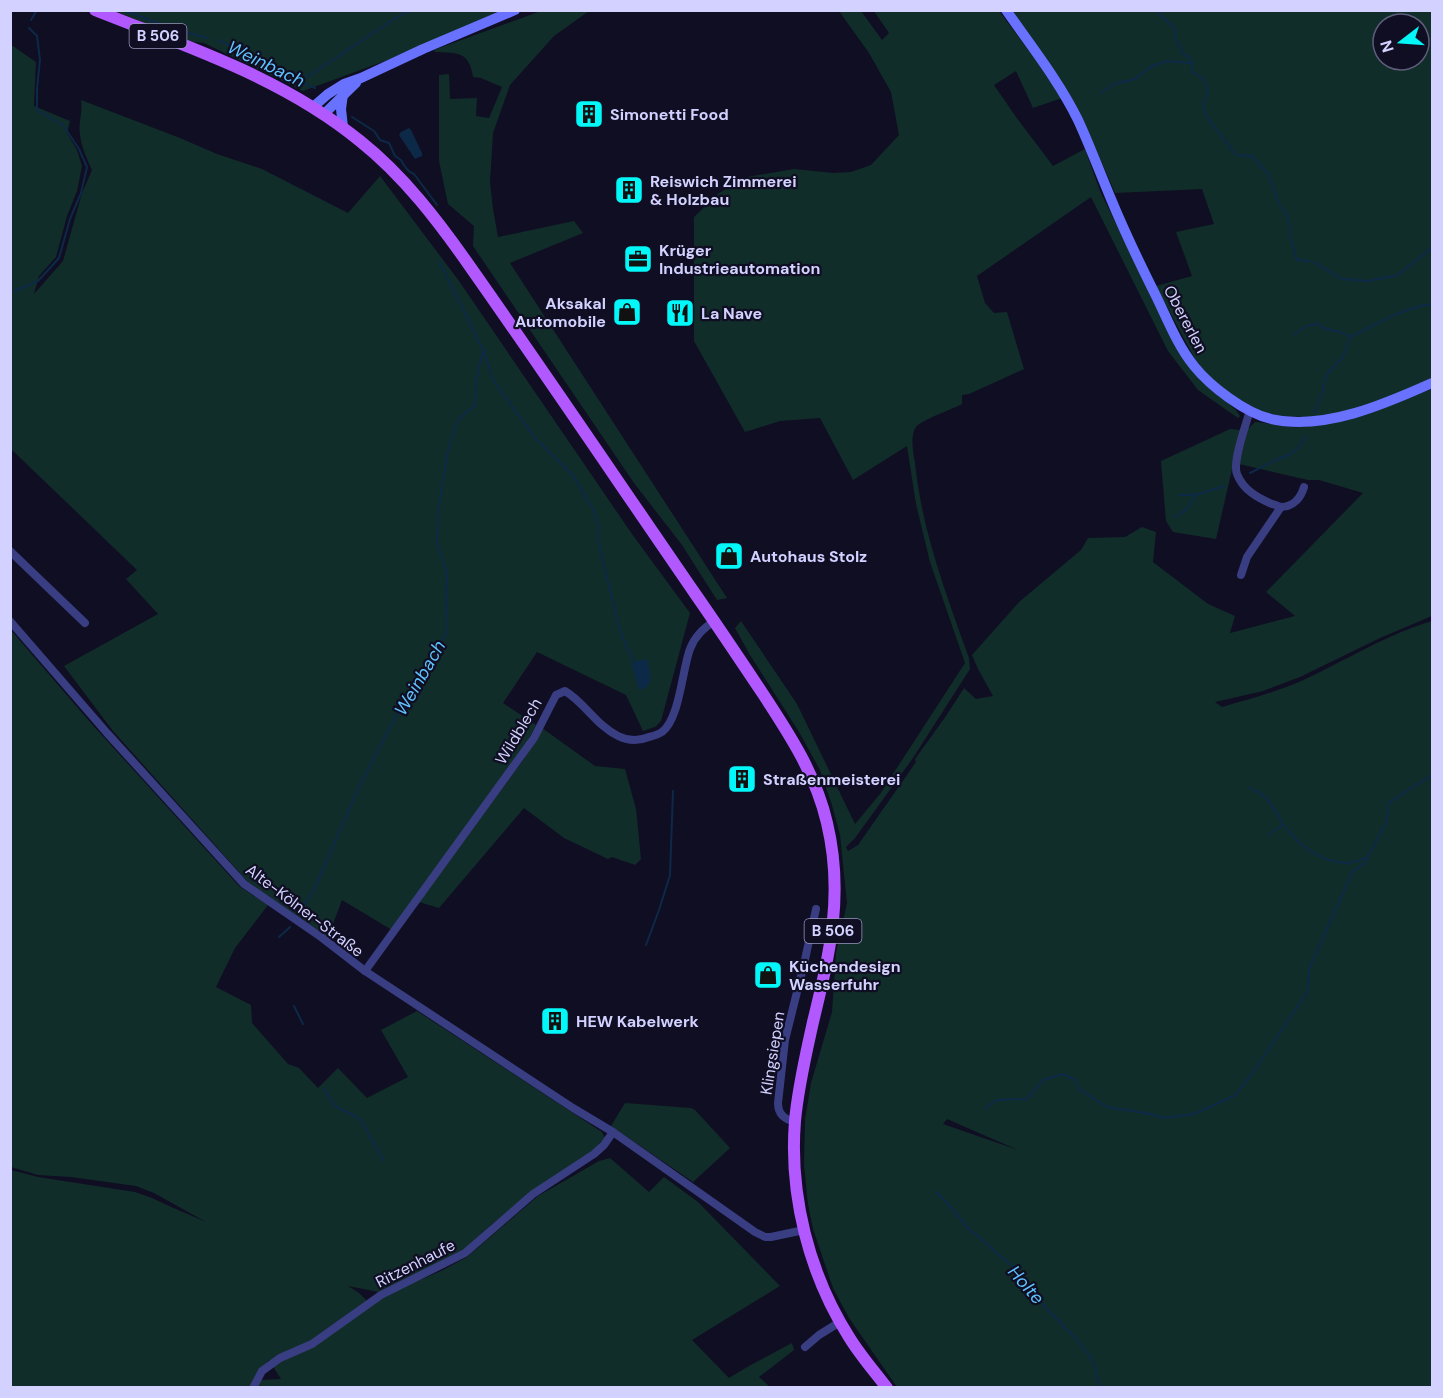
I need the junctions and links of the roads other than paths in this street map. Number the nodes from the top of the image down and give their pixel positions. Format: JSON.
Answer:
{"nodes":[{"id":1,"x":95,"y":10,"type":"edge"},
{"id":2,"x":515,"y":10,"type":"edge"},
{"id":3,"x":1006,"y":10,"type":"edge"},
{"id":4,"x":361,"y":78,"type":"junction"},
{"id":5,"x":344,"y":94,"type":"junction"},
{"id":6,"x":318,"y":110,"type":"junction"},
{"id":7,"x":343,"y":127,"type":"junction"},
{"id":8,"x":1432,"y":383,"type":"edge"},
{"id":9,"x":1250,"y":410,"type":"junction"},
{"id":10,"x":1304,"y":487,"type":"dead end"},
{"id":11,"x":1281,"y":507,"type":"junction"},
{"id":12,"x":10,"y":551,"type":"edge"},
{"id":13,"x":1241,"y":575,"type":"dead end"},
{"id":14,"x":10,"y":621,"type":"edge"},
{"id":15,"x":714,"y":621,"type":"junction"},
{"id":16,"x":85,"y":623,"type":"dead end"},
{"id":17,"x":816,"y":909,"type":"dead end"},
{"id":18,"x":365,"y":971,"type":"junction"},
{"id":19,"x":795,"y":1122,"type":"junction"},
{"id":20,"x":613,"y":1132,"type":"junction"},
{"id":21,"x":804,"y":1230,"type":"junction"},
{"id":22,"x":840,"y":1322,"type":"junction"},
{"id":23,"x":805,"y":1347,"type":"dead end"},
{"id":24,"x":253,"y":1388,"type":"edge"},
{"id":25,"x":887,"y":1388,"type":"edge"}],
"edges":[{"from":1,"to":6,"type":"main road","number":"B 506"},
{"from":2,"to":4,"type":"main road"},
{"from":3,"to":9,"type":"main road","name":"Obererlen"},
{"from":4,"to":5,"type":"main road"},
{"from":4,"to":6,"type":"main road"},
{"from":5,"to":6,"type":"main road"},
{"from":5,"to":7,"type":"main road"},
{"from":6,"to":7,"type":"main road","number":"B 506"},
{"from":7,"to":15,"type":"main road","number":"B 506"},
{"from":8,"to":9,"type":"main road","name":"Obererlen"},
{"from":9,"to":11,"type":"street"},
{"from":10,"to":11,"type":"street"},
{"from":11,"to":13,"type":"street"},
{"from":12,"to":16,"type":"street"},
{"from":14,"to":18,"type":"street","name":"Alte-Kölner-Straße"},
{"from":15,"to":18,"type":"street","name":"Wildblech"},
{"from":15,"to":19,"type":"main road","number":"B 506"},
{"from":17,"to":19,"type":"street","name":"Klingsiepen"},
{"from":18,"to":20,"type":"street","name":"Alte-Kölner-Straße"},
{"from":19,"to":21,"type":"main road","number":"B 506"},
{"from":20,"to":21,"type":"street"},
{"from":20,"to":24,"type":"street","name":"Ritzenhaufe"},
{"from":21,"to":22,"type":"main road","number":"B 506"},
{"from":22,"to":23,"type":"street"},
{"from":22,"to":25,"type":"main road","number":"B 506"}]}
